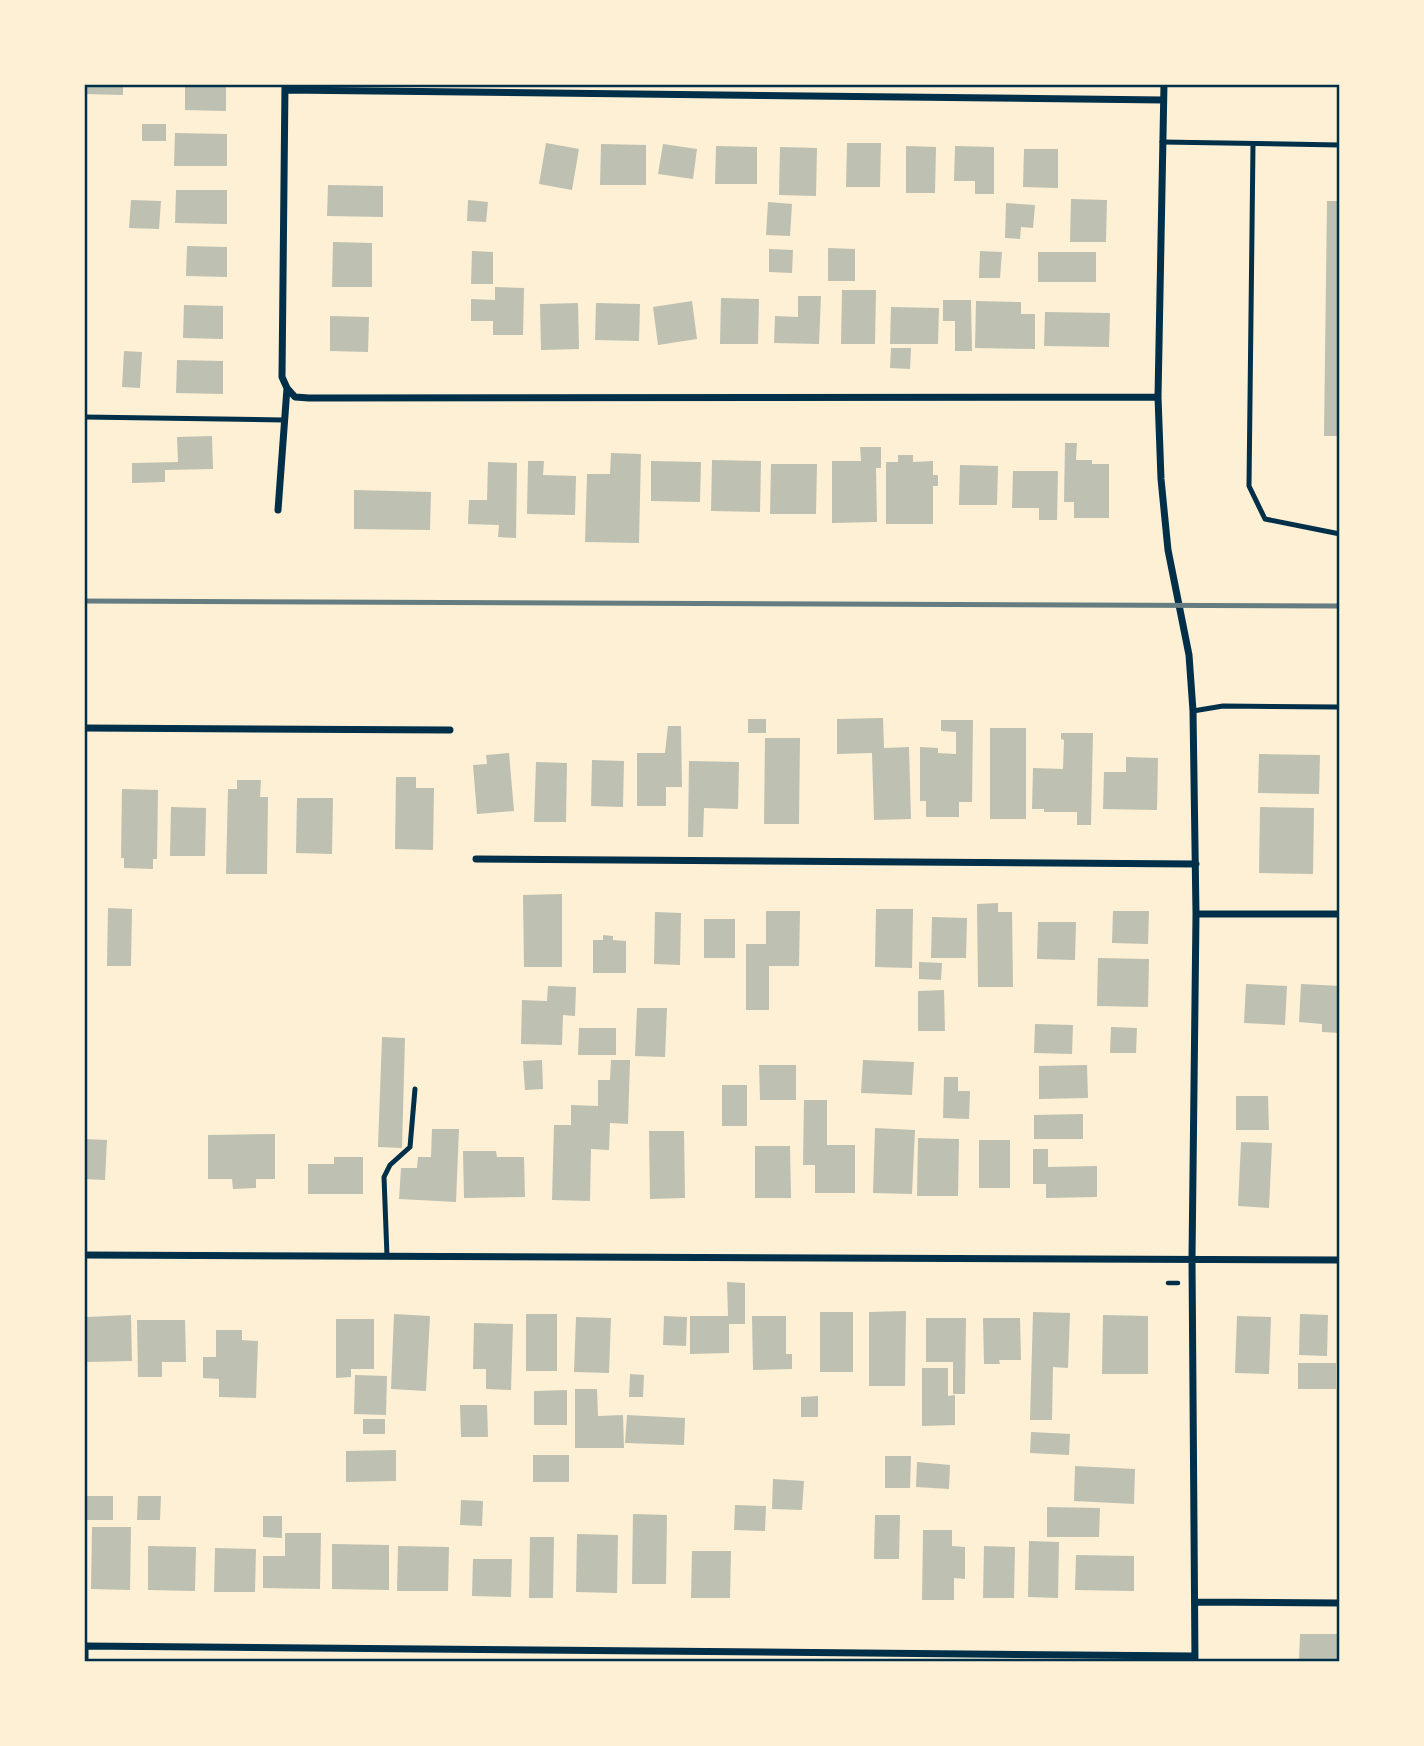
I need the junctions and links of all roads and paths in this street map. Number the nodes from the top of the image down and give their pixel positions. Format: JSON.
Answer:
{"nodes":[{"id":1,"x":1164,"y":84,"type":"edge"},
{"id":2,"x":285,"y":87,"type":"edge"},
{"id":3,"x":1163,"y":100,"type":"junction"},
{"id":4,"x":1162,"y":142,"type":"junction"},
{"id":5,"x":1253,"y":144,"type":"junction"},
{"id":6,"x":1340,"y":145,"type":"edge"},
{"id":7,"x":286,"y":388,"type":"junction"},
{"id":8,"x":1158,"y":397,"type":"junction"},
{"id":9,"x":84,"y":417,"type":"edge"},
{"id":10,"x":284,"y":420,"type":"junction"},
{"id":11,"x":278,"y":510,"type":"dead end"},
{"id":12,"x":1340,"y":534,"type":"edge"},
{"id":13,"x":1338,"y":707,"type":"dead end"},
{"id":14,"x":1193,"y":710,"type":"junction"},
{"id":15,"x":84,"y":729,"type":"edge"},
{"id":16,"x":450,"y":730,"type":"dead end"},
{"id":17,"x":476,"y":859,"type":"dead end"},
{"id":18,"x":1196,"y":864,"type":"junction"},
{"id":19,"x":1196,"y":914,"type":"junction"},
{"id":20,"x":1340,"y":914,"type":"edge"},
{"id":21,"x":415,"y":1089,"type":"dead end"},
{"id":22,"x":84,"y":1255,"type":"edge"},
{"id":23,"x":387,"y":1256,"type":"junction"},
{"id":24,"x":1192,"y":1259,"type":"junction"},
{"id":25,"x":1340,"y":1260,"type":"edge"},
{"id":26,"x":1168,"y":1283,"type":"dead end"},
{"id":27,"x":1179,"y":1283,"type":"dead end"},
{"id":28,"x":1195,"y":1602,"type":"junction"},
{"id":29,"x":1340,"y":1603,"type":"edge"},
{"id":30,"x":84,"y":1646,"type":"edge"},
{"id":31,"x":1195,"y":1659,"type":"edge"},
{"id":32,"x":85,"y":1662,"type":"edge"}],
"edges":[{"from":1,"to":3,"type":"street"},
{"from":2,"to":3,"type":"street"},
{"from":2,"to":7,"type":"street"},
{"from":3,"to":4,"type":"street"},
{"from":4,"to":5,"type":"lane"},
{"from":4,"to":8,"type":"street"},
{"from":5,"to":6,"type":"lane"},
{"from":5,"to":12,"type":"lane"},
{"from":7,"to":8,"type":"street"},
{"from":7,"to":10,"type":"street"},
{"from":8,"to":14,"type":"street"},
{"from":9,"to":10,"type":"lane"},
{"from":10,"to":11,"type":"street"},
{"from":13,"to":14,"type":"lane"},
{"from":14,"to":18,"type":"street"},
{"from":15,"to":16,"type":"street"},
{"from":17,"to":18,"type":"street"},
{"from":18,"to":19,"type":"street"},
{"from":19,"to":20,"type":"street"},
{"from":19,"to":24,"type":"street"},
{"from":21,"to":23,"type":"lane"},
{"from":22,"to":23,"type":"street"},
{"from":23,"to":24,"type":"street"},
{"from":24,"to":25,"type":"street"},
{"from":24,"to":28,"type":"street"},
{"from":26,"to":27,"type":"path"},
{"from":28,"to":29,"type":"street"},
{"from":28,"to":31,"type":"street"},
{"from":30,"to":31,"type":"street"},
{"from":30,"to":32,"type":"street"}]}
